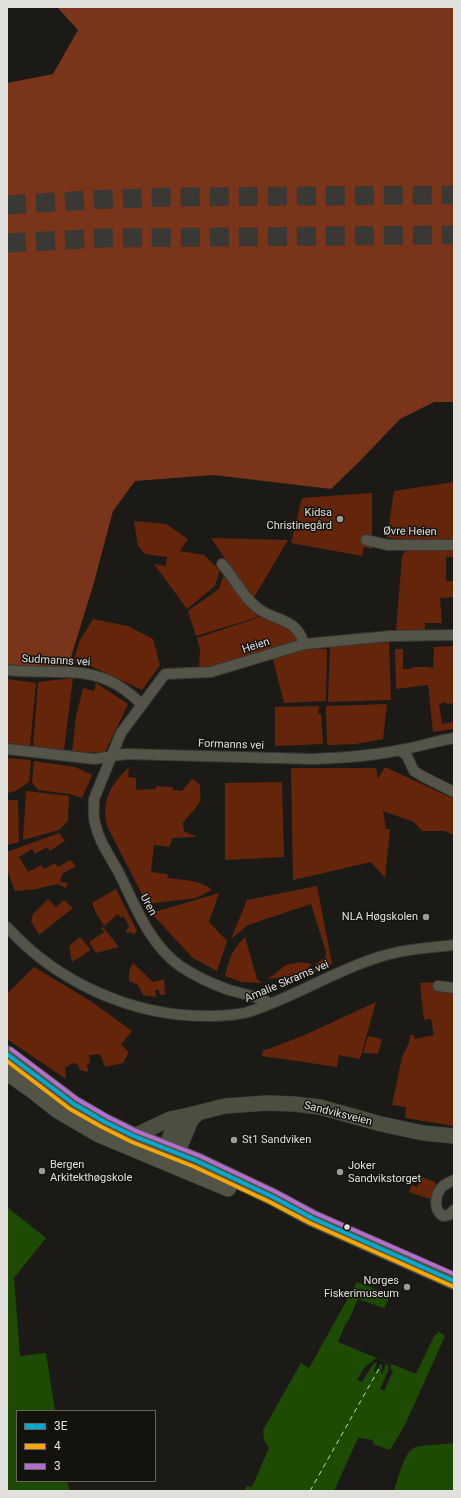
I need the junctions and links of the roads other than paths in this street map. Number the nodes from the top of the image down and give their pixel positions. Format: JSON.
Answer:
{"nodes":[{"id":1,"x":366,"y":540,"type":"dead end"},
{"id":2,"x":454,"y":545,"type":"edge"},
{"id":3,"x":222,"y":564,"type":"dead end"},
{"id":4,"x":454,"y":635,"type":"edge"},
{"id":5,"x":304,"y":644,"type":"junction"},
{"id":6,"x":7,"y":670,"type":"edge"},
{"id":7,"x":142,"y":705,"type":"junction"},
{"id":8,"x":454,"y":738,"type":"edge"},
{"id":9,"x":7,"y":749,"type":"edge"},
{"id":10,"x":400,"y":750,"type":"junction"},
{"id":11,"x":112,"y":757,"type":"junction"},
{"id":12,"x":454,"y":792,"type":"edge"},
{"id":13,"x":7,"y":927,"type":"edge"},
{"id":14,"x":454,"y":945,"type":"edge"},
{"id":15,"x":438,"y":986,"type":"dead end"},
{"id":16,"x":454,"y":988,"type":"edge"},
{"id":17,"x":270,"y":1003,"type":"junction"},
{"id":18,"x":7,"y":1054,"type":"edge"},
{"id":19,"x":7,"y":1072,"type":"edge"},
{"id":20,"x":191,"y":1114,"type":"junction"},
{"id":21,"x":134,"y":1136,"type":"junction"},
{"id":22,"x":454,"y":1136,"type":"edge"},
{"id":23,"x":170,"y":1155,"type":"junction"},
{"id":24,"x":454,"y":1177,"type":"edge"},
{"id":25,"x":454,"y":1181,"type":"edge"},
{"id":26,"x":454,"y":1210,"type":"edge"},
{"id":27,"x":454,"y":1281,"type":"edge"}],
"edges":[{"from":1,"to":2,"type":"street","name":"Øvre Heien"},
{"from":3,"to":5,"type":"street"},
{"from":4,"to":5,"type":"street","name":"Heien"},
{"from":5,"to":7,"type":"street","name":"Heien"},
{"from":6,"to":7,"type":"street","name":"Sudmanns vei"},
{"from":7,"to":11,"type":"street","name":"Heien"},
{"from":8,"to":10,"type":"street","name":"Formanns vei"},
{"from":9,"to":11,"type":"street","name":"Formanns vei"},
{"from":10,"to":11,"type":"street","name":"Formanns vei"},
{"from":10,"to":12,"type":"street"},
{"from":11,"to":17,"type":"street","name":"Uren"},
{"from":13,"to":17,"type":"street","name":"Amalie Skrams vei"},
{"from":14,"to":17,"type":"street","name":"Amalie Skrams vei"},
{"from":15,"to":16,"type":"street"},
{"from":18,"to":21,"type":"main road"},
{"from":19,"to":23,"type":"main road"},
{"from":20,"to":21,"type":"main road","name":"Sandviksveien"},
{"from":20,"to":22,"type":"main road","name":"Sandviksveien"},
{"from":20,"to":23,"type":"main road"},
{"from":21,"to":23,"type":"main road"},
{"from":23,"to":27,"type":"main road"},
{"from":24,"to":25,"type":"street"},
{"from":25,"to":26,"type":"street"}]}
